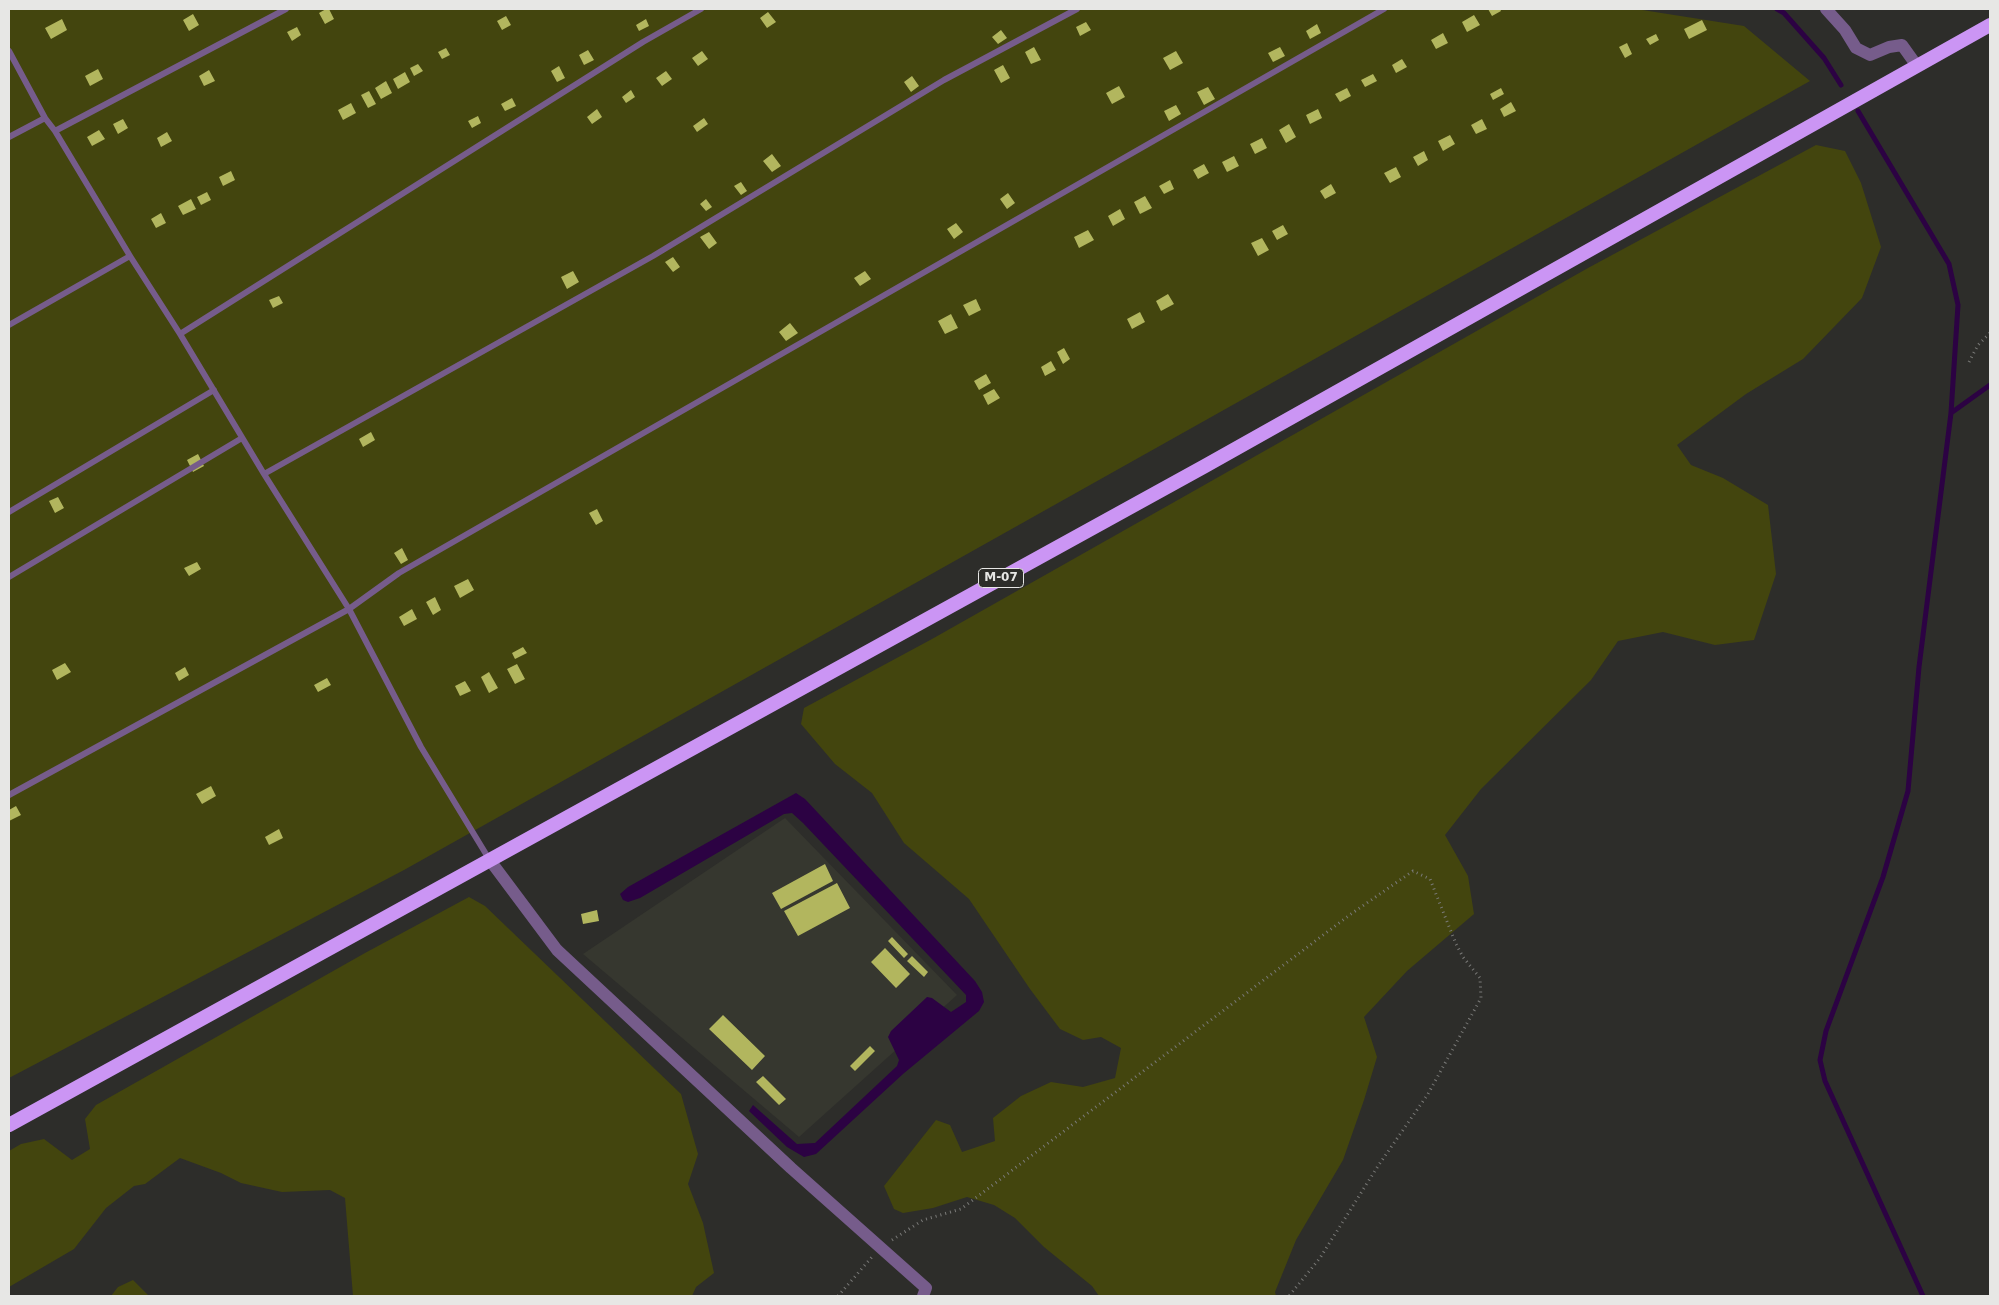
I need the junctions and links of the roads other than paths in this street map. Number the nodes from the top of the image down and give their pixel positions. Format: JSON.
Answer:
{"nodes":[{"id":1,"x":286,"y":9,"type":"edge"},
{"id":2,"x":701,"y":9,"type":"edge"},
{"id":3,"x":1077,"y":9,"type":"edge"},
{"id":4,"x":1384,"y":9,"type":"edge"},
{"id":5,"x":1826,"y":9,"type":"edge"},
{"id":6,"x":1990,"y":25,"type":"edge"},
{"id":7,"x":9,"y":51,"type":"edge"},
{"id":8,"x":1917,"y":66,"type":"junction"},
{"id":9,"x":45,"y":118,"type":"junction"},
{"id":10,"x":55,"y":131,"type":"junction"},
{"id":11,"x":9,"y":137,"type":"edge"},
{"id":12,"x":130,"y":256,"type":"junction"},
{"id":13,"x":9,"y":325,"type":"edge"},
{"id":14,"x":180,"y":334,"type":"junction"},
{"id":15,"x":214,"y":390,"type":"junction"},
{"id":16,"x":242,"y":438,"type":"junction"},
{"id":17,"x":264,"y":474,"type":"junction"},
{"id":18,"x":9,"y":512,"type":"edge"},
{"id":19,"x":9,"y":577,"type":"edge"},
{"id":20,"x":349,"y":608,"type":"junction"},
{"id":21,"x":9,"y":795,"type":"edge"},
{"id":22,"x":489,"y":859,"type":"junction"},
{"id":23,"x":9,"y":1126,"type":"edge"},
{"id":24,"x":923,"y":1296,"type":"edge"}],
"edges":[{"from":1,"to":10,"type":"lane"},
{"from":2,"to":14,"type":"lane"},
{"from":3,"to":17,"type":"lane"},
{"from":4,"to":20,"type":"lane"},
{"from":5,"to":8,"type":"street"},
{"from":6,"to":8,"type":"highway","number":"М-07"},
{"from":7,"to":9,"type":"lane"},
{"from":8,"to":22,"type":"highway","number":"М-07"},
{"from":9,"to":10,"type":"lane"},
{"from":9,"to":11,"type":"lane"},
{"from":10,"to":12,"type":"lane"},
{"from":12,"to":13,"type":"lane"},
{"from":12,"to":14,"type":"lane"},
{"from":14,"to":15,"type":"lane"},
{"from":15,"to":16,"type":"lane"},
{"from":15,"to":18,"type":"lane"},
{"from":16,"to":17,"type":"lane"},
{"from":16,"to":19,"type":"lane"},
{"from":17,"to":20,"type":"lane"},
{"from":20,"to":21,"type":"lane"},
{"from":20,"to":22,"type":"lane"},
{"from":22,"to":23,"type":"highway","number":"М-07"},
{"from":22,"to":24,"type":"street"}]}
